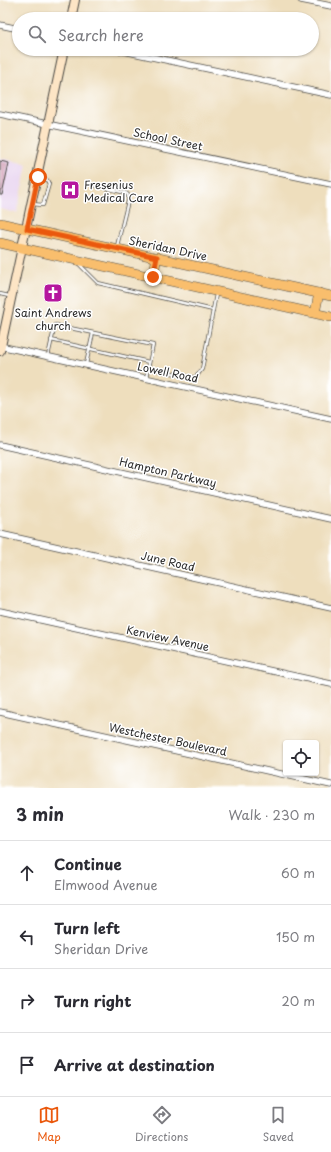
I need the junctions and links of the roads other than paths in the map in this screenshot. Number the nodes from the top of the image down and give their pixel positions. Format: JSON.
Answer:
{"nodes":[{"id":1,"x":75,"y":0,"type":"edge"},
{"id":2,"x":301,"y":0,"type":"edge"},
{"id":3,"x":331,"y":6,"type":"edge"},
{"id":4,"x":72,"y":12,"type":"edge"},
{"id":5,"x":0,"y":25,"type":"edge"},
{"id":6,"x":12,"y":28,"type":"edge"},
{"id":7,"x":63,"y":56,"type":"edge"},
{"id":8,"x":147,"y":56,"type":"edge"},
{"id":9,"x":331,"y":95,"type":"edge"},
{"id":10,"x":0,"y":114,"type":"edge"},
{"id":11,"x":48,"y":125,"type":"junction"},
{"id":12,"x":38,"y":178,"type":"junction"},
{"id":13,"x":331,"y":184,"type":"edge"},
{"id":14,"x":93,"y":185,"type":"dead end"},
{"id":15,"x":32,"y":204,"type":"junction"},
{"id":16,"x":0,"y":223,"type":"edge"},
{"id":17,"x":27,"y":229,"type":"junction"},
{"id":18,"x":0,"y":243,"type":"edge"},
{"id":19,"x":22,"y":248,"type":"junction"},
{"id":20,"x":117,"y":249,"type":"junction"},
{"id":21,"x":157,"y":257,"type":"junction"},
{"id":22,"x":75,"y":260,"type":"junction"},
{"id":23,"x":153,"y":277,"type":"junction"},
{"id":24,"x":217,"y":292,"type":"junction"},
{"id":25,"x":319,"y":293,"type":"junction"},
{"id":26,"x":0,"y":294,"type":"edge"},
{"id":27,"x":331,"y":296,"type":"edge"},
{"id":28,"x":12,"y":297,"type":"junction"},
{"id":29,"x":213,"y":310,"type":"junction"},
{"id":30,"x":315,"y":313,"type":"junction"},
{"id":31,"x":331,"y":317,"type":"edge"},
{"id":32,"x":93,"y":333,"type":"junction"},
{"id":33,"x":51,"y":340,"type":"junction"},
{"id":34,"x":0,"y":348,"type":"edge"},
{"id":35,"x":90,"y":349,"type":"junction"},
{"id":36,"x":48,"y":357,"type":"junction"},
{"id":37,"x":149,"y":362,"type":"junction"},
{"id":38,"x":86,"y":365,"type":"junction"},
{"id":39,"x":148,"y":368,"type":"junction"},
{"id":40,"x":146,"y":378,"type":"junction"},
{"id":41,"x":331,"y":419,"type":"edge"},
{"id":42,"x":0,"y":445,"type":"edge"},
{"id":43,"x":331,"y":519,"type":"edge"},
{"id":44,"x":0,"y":534,"type":"edge"},
{"id":45,"x":331,"y":608,"type":"edge"},
{"id":46,"x":0,"y":611,"type":"edge"},
{"id":47,"x":331,"y":684,"type":"edge"},
{"id":48,"x":0,"y":712,"type":"edge"},
{"id":49,"x":331,"y":785,"type":"edge"}],
"edges":[{"from":1,"to":4,"type":"street"},
{"from":2,"to":3,"type":"street"},
{"from":5,"to":6,"type":"street"},
{"from":7,"to":11,"type":"street"},
{"from":8,"to":9,"type":"street"},
{"from":10,"to":11,"type":"street","name":"School Street"},
{"from":11,"to":12,"type":"street"},
{"from":11,"to":13,"type":"street","name":"School Street"},
{"from":12,"to":15,"type":"street"},
{"from":12,"to":15,"type":"lane"},
{"from":14,"to":20,"type":"lane"},
{"from":15,"to":17,"type":"street"},
{"from":16,"to":17,"type":"main road","name":"Sheridan Drive"},
{"from":17,"to":19,"type":"street"},
{"from":17,"to":20,"type":"main road","name":"Sheridan Drive"},
{"from":18,"to":19,"type":"main road"},
{"from":19,"to":22,"type":"main road"},
{"from":19,"to":28,"type":"street"},
{"from":20,"to":21,"type":"main road","name":"Sheridan Drive"},
{"from":21,"to":23,"type":"main road"},
{"from":21,"to":25,"type":"main road","name":"Sheridan Drive"},
{"from":22,"to":23,"type":"main road"},
{"from":22,"to":29,"type":"lane"},
{"from":23,"to":24,"type":"main road"},
{"from":24,"to":29,"type":"lane"},
{"from":24,"to":30,"type":"main road"},
{"from":25,"to":27,"type":"main road","name":"Sheridan Drive"},
{"from":25,"to":30,"type":"main road"},
{"from":26,"to":28,"type":"lane"},
{"from":28,"to":34,"type":"street"},
{"from":29,"to":39,"type":"lane"},
{"from":30,"to":31,"type":"main road"},
{"from":32,"to":33,"type":"lane"},
{"from":32,"to":35,"type":"lane"},
{"from":32,"to":37,"type":"lane"},
{"from":33,"to":35,"type":"lane"},
{"from":33,"to":36,"type":"lane"},
{"from":34,"to":36,"type":"street","name":"Lowell Road"},
{"from":35,"to":37,"type":"lane"},
{"from":35,"to":38,"type":"lane"},
{"from":36,"to":38,"type":"street","name":"Lowell Road"},
{"from":37,"to":39,"type":"lane"},
{"from":38,"to":40,"type":"street","name":"Lowell Road"},
{"from":39,"to":40,"type":"lane"},
{"from":40,"to":41,"type":"street","name":"Lowell Road"},
{"from":42,"to":43,"type":"street","name":"Hampton Parkway"},
{"from":44,"to":45,"type":"street","name":"June Road"},
{"from":46,"to":47,"type":"street","name":"Kenview Avenue"},
{"from":48,"to":49,"type":"street","name":"Westchester Boulevard"}]}
